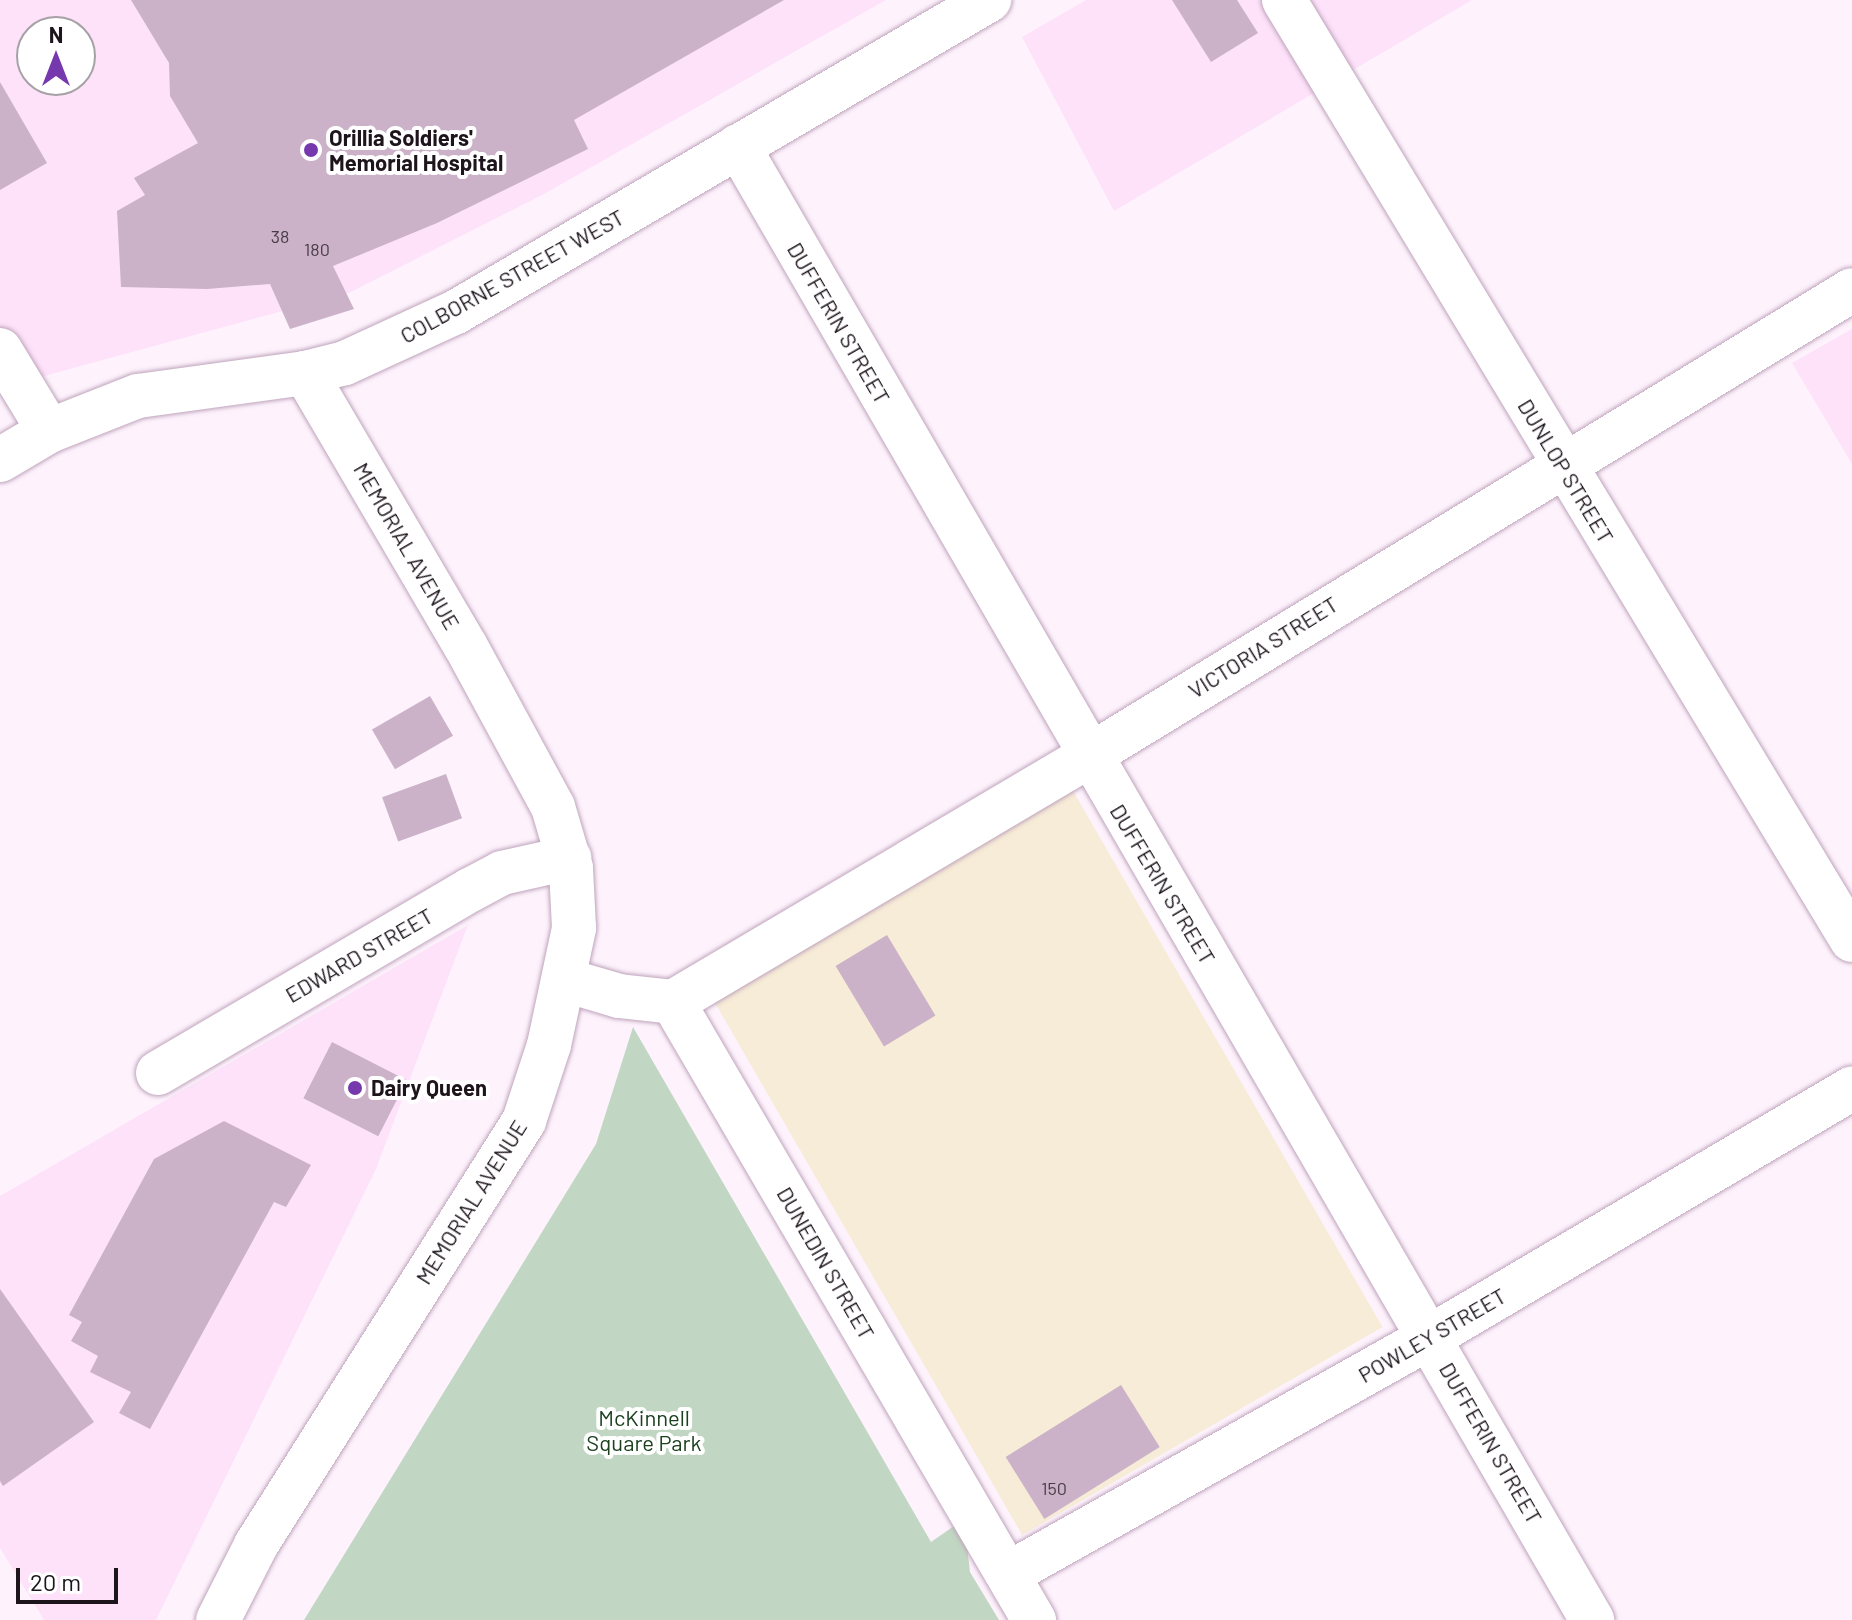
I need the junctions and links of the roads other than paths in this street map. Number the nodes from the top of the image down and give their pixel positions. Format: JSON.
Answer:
{"nodes":[{"id":1,"x":989,"y":0,"type":"edge"},
{"id":2,"x":1284,"y":0,"type":"edge"},
{"id":3,"x":738,"y":146,"type":"junction"},
{"id":4,"x":1852,"y":290,"type":"edge"},
{"id":5,"x":0,"y":350,"type":"edge"},
{"id":6,"x":305,"y":373,"type":"junction"},
{"id":7,"x":49,"y":431,"type":"junction"},
{"id":8,"x":0,"y":460,"type":"edge"},
{"id":9,"x":1561,"y":463,"type":"junction"},
{"id":10,"x":1087,"y":757,"type":"junction"},
{"id":11,"x":569,"y":858,"type":"junction"},
{"id":12,"x":1852,"y":940,"type":"edge"},
{"id":13,"x":565,"y":980,"type":"junction"},
{"id":14,"x":673,"y":1002,"type":"junction"},
{"id":15,"x":158,"y":1073,"type":"dead end"},
{"id":16,"x":1852,"y":1088,"type":"edge"},
{"id":17,"x":1430,"y":1337,"type":"junction"},
{"id":18,"x":1008,"y":1574,"type":"junction"},
{"id":19,"x":218,"y":1620,"type":"edge"},
{"id":20,"x":1034,"y":1620,"type":"edge"},
{"id":21,"x":1592,"y":1620,"type":"edge"}],
"edges":[{"from":1,"to":3,"type":"street","name":"COLBORNE STREET WEST"},
{"from":2,"to":9,"type":"street","name":"DUNLOP STREET"},
{"from":3,"to":6,"type":"street","name":"COLBORNE STREET WEST"},
{"from":3,"to":10,"type":"street","name":"DUFFERIN STREET"},
{"from":4,"to":9,"type":"street","name":"VICTORIA STREET"},
{"from":5,"to":7,"type":"street"},
{"from":6,"to":7,"type":"street","name":"COLBORNE STREET WEST"},
{"from":6,"to":11,"type":"street","name":"MEMORIAL AVENUE"},
{"from":7,"to":8,"type":"street","name":"COLBORNE STREET WEST"},
{"from":9,"to":10,"type":"street","name":"VICTORIA STREET"},
{"from":9,"to":12,"type":"street","name":"DUNLOP STREET"},
{"from":10,"to":14,"type":"street","name":"VICTORIA STREET"},
{"from":10,"to":17,"type":"street","name":"DUFFERIN STREET"},
{"from":11,"to":13,"type":"street","name":"MEMORIAL AVENUE"},
{"from":11,"to":15,"type":"street","name":"EDWARD STREET"},
{"from":13,"to":14,"type":"street"},
{"from":13,"to":19,"type":"street","name":"MEMORIAL AVENUE"},
{"from":14,"to":18,"type":"street","name":"DUNEDIN STREET"},
{"from":16,"to":17,"type":"street","name":"POWLEY STREET"},
{"from":17,"to":18,"type":"street","name":"POWLEY STREET"},
{"from":17,"to":21,"type":"street","name":"DUFFERIN STREET"},
{"from":18,"to":20,"type":"street","name":"DUNEDIN STREET"}]}
